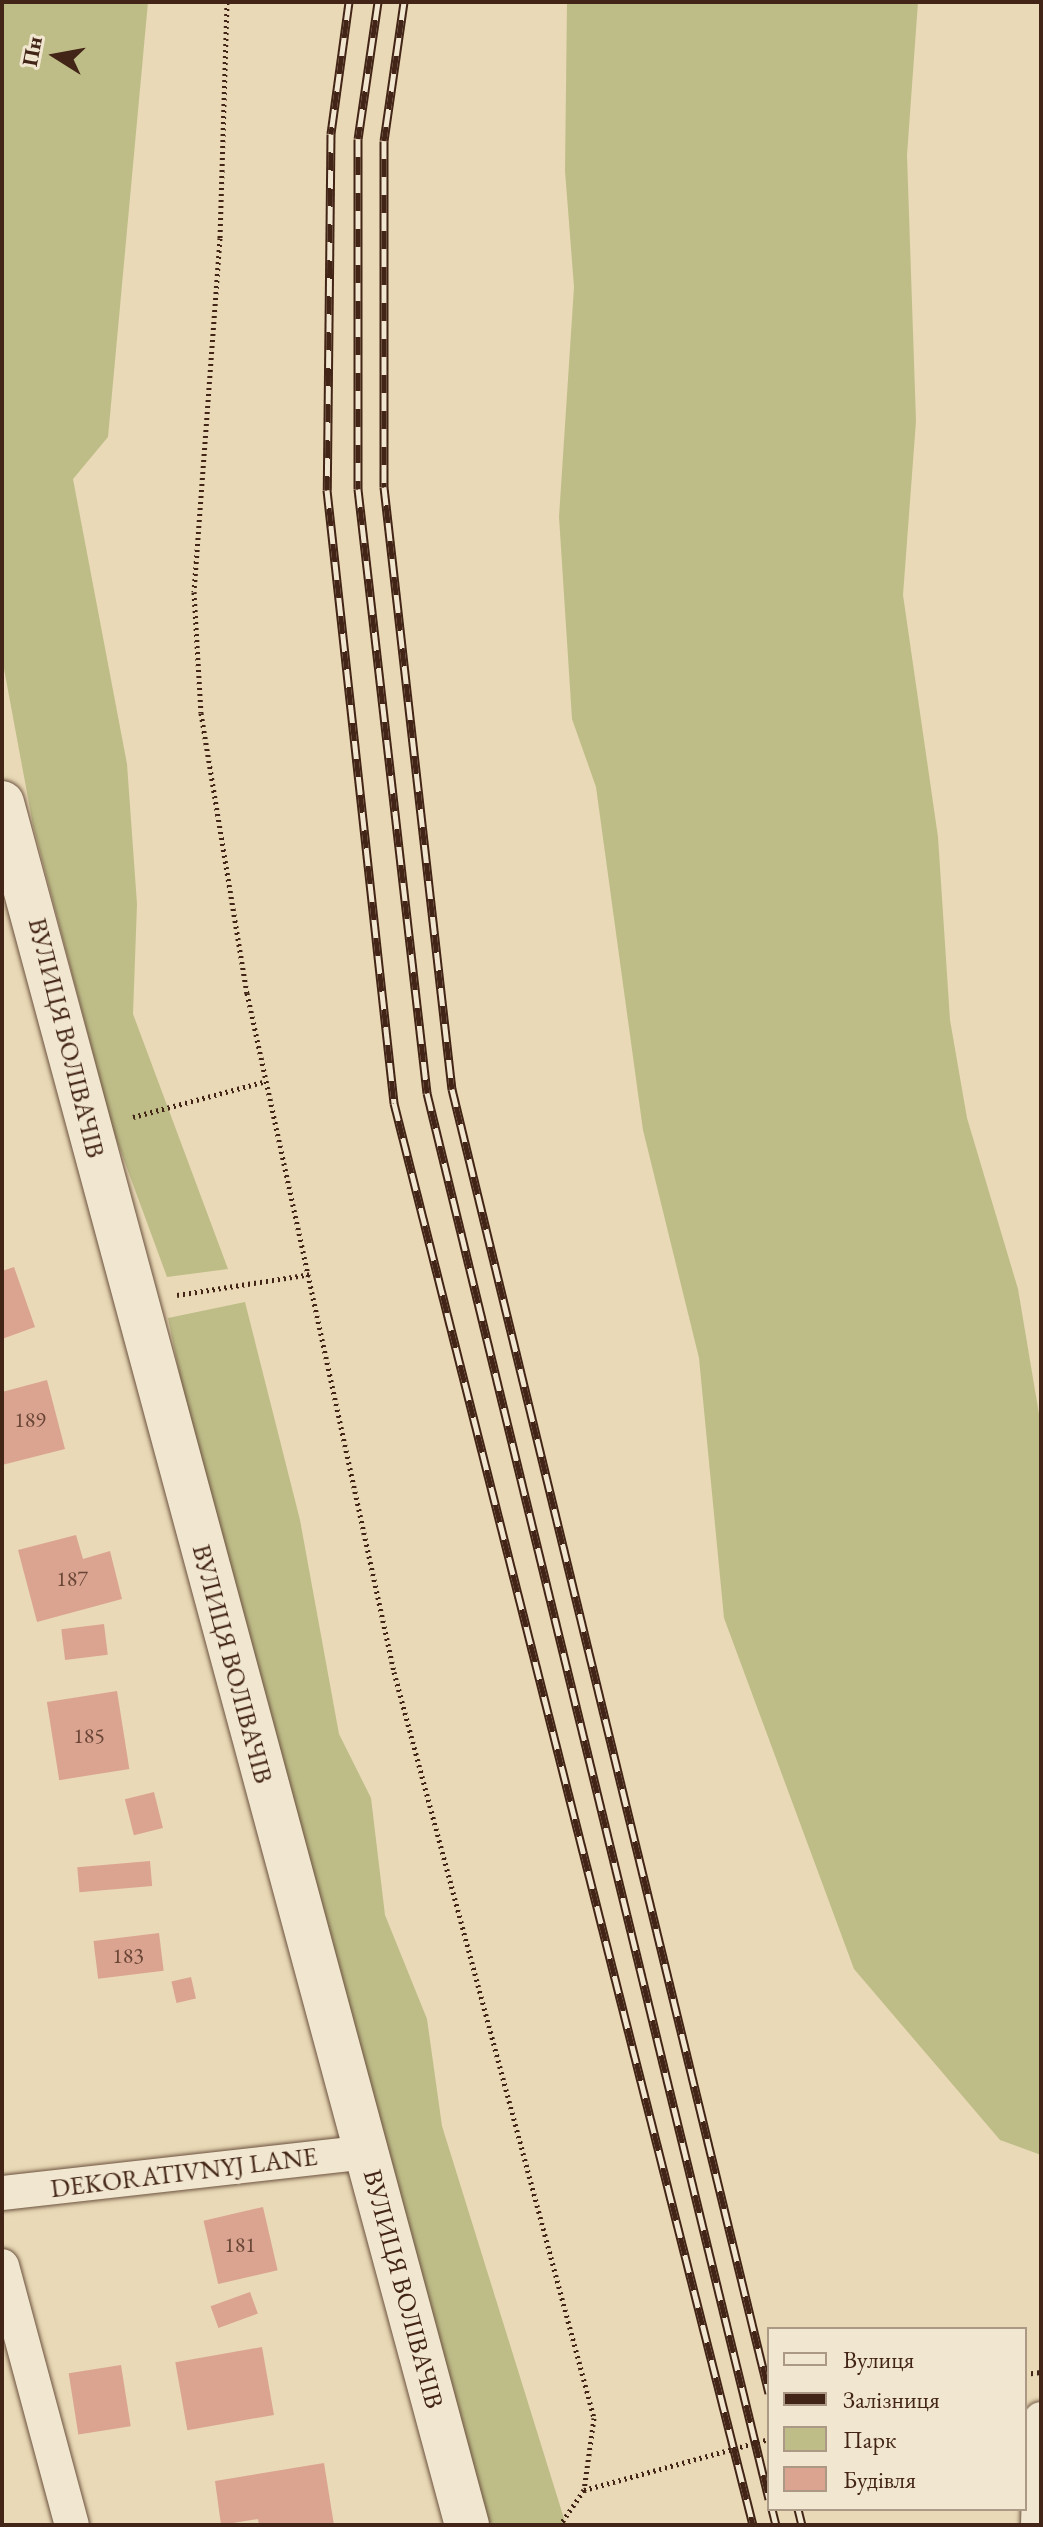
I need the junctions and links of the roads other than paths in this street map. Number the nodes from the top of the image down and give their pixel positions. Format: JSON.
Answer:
{"nodes":[{"id":1,"x":2,"y":803,"type":"edge"},
{"id":2,"x":366,"y":2152,"type":"junction"},
{"id":3,"x":2,"y":2193,"type":"edge"},
{"id":4,"x":2,"y":2205,"type":"edge"},
{"id":5,"x":2,"y":2266,"type":"edge"},
{"id":6,"x":1041,"y":2419,"type":"edge"},
{"id":7,"x":72,"y":2525,"type":"edge"},
{"id":8,"x":467,"y":2525,"type":"edge"},
{"id":9,"x":1038,"y":2525,"type":"edge"}],
"edges":[{"from":1,"to":2,"type":"street","name":"ВУЛИЦЯ ВОЛІВАЧІВ"},
{"from":2,"to":3,"type":"street","name":"DEKORATIVNYJ LANE"},
{"from":2,"to":8,"type":"street","name":"ВУЛИЦЯ ВОЛІВАЧІВ"},
{"from":3,"to":4,"type":"street"},
{"from":5,"to":7,"type":"street"},
{"from":6,"to":9,"type":"street"}]}
